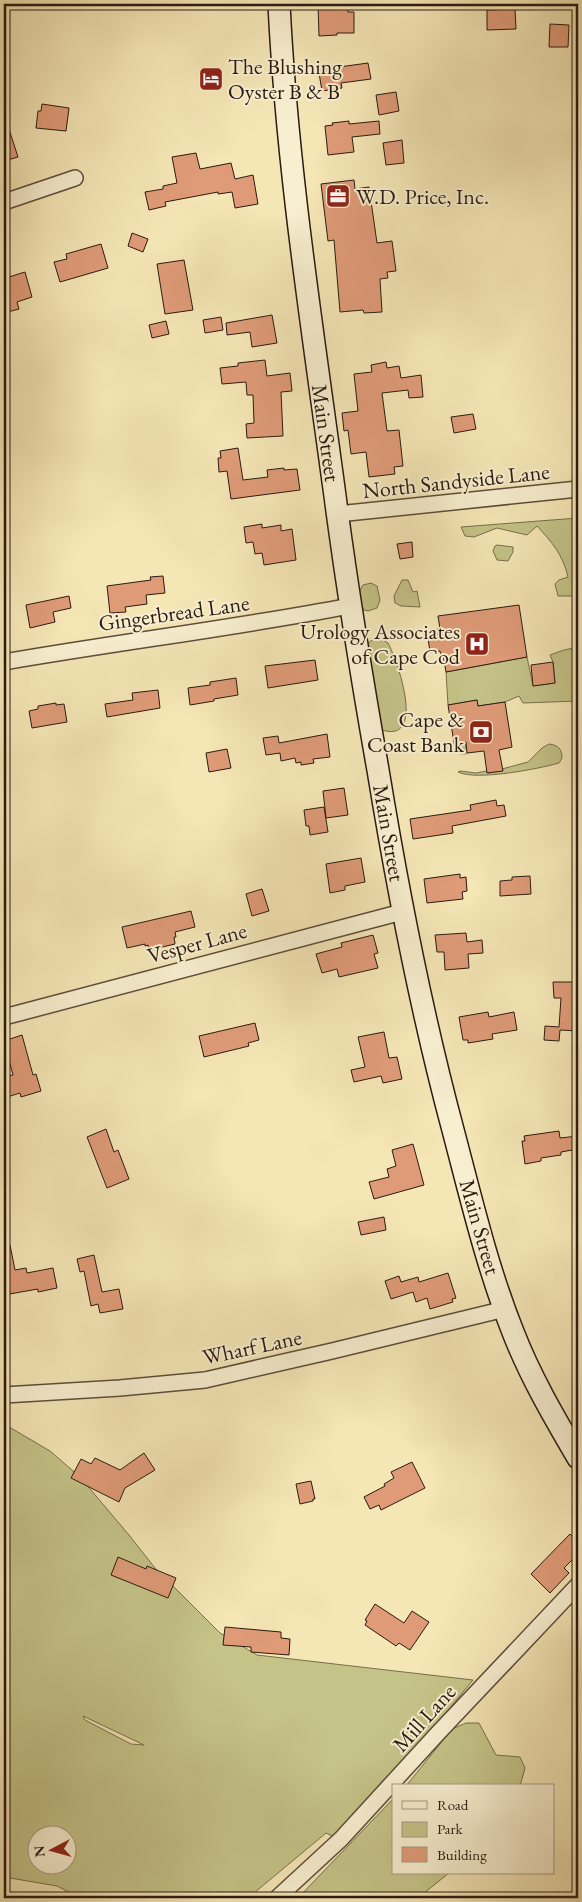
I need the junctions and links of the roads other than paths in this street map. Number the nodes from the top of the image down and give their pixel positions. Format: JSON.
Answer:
{"nodes":[{"id":1,"x":279,"y":4,"type":"edge"},
{"id":2,"x":75,"y":178,"type":"dead end"},
{"id":3,"x":4,"y":202,"type":"edge"},
{"id":4,"x":578,"y":489,"type":"edge"},
{"id":5,"x":338,"y":514,"type":"junction"},
{"id":6,"x":350,"y":606,"type":"junction"},
{"id":7,"x":4,"y":662,"type":"edge"},
{"id":8,"x":402,"y":912,"type":"junction"},
{"id":9,"x":4,"y":1017,"type":"edge"},
{"id":10,"x":505,"y":1310,"type":"junction"},
{"id":11,"x":4,"y":1395,"type":"edge"},
{"id":12,"x":568,"y":1424,"type":"edge"},
{"id":13,"x":578,"y":1458,"type":"edge"},
{"id":14,"x":578,"y":1585,"type":"edge"},
{"id":15,"x":392,"y":1784,"type":"edge"},
{"id":16,"x":392,"y":1784,"type":"edge"},
{"id":17,"x":277,"y":1898,"type":"edge"}],
"edges":[{"from":1,"to":5,"type":"main road","name":"Main Street"},
{"from":2,"to":3,"type":"street"},
{"from":4,"to":5,"type":"street","name":"North Sandyside Lane"},
{"from":5,"to":6,"type":"main road","name":"Main Street"},
{"from":6,"to":7,"type":"street","name":"Gingerbread Lane"},
{"from":6,"to":8,"type":"main road","name":"Main Street"},
{"from":8,"to":9,"type":"street","name":"Vesper Lane"},
{"from":8,"to":10,"type":"main road","name":"Main Street"},
{"from":10,"to":11,"type":"street","name":"Wharf Lane"},
{"from":10,"to":12,"type":"main road","name":"Main Street"},
{"from":12,"to":13,"type":"main road","name":"Main Street"},
{"from":14,"to":15,"type":"street","name":"Mill Lane"},
{"from":16,"to":17,"type":"street","name":"Mill Lane"}]}
